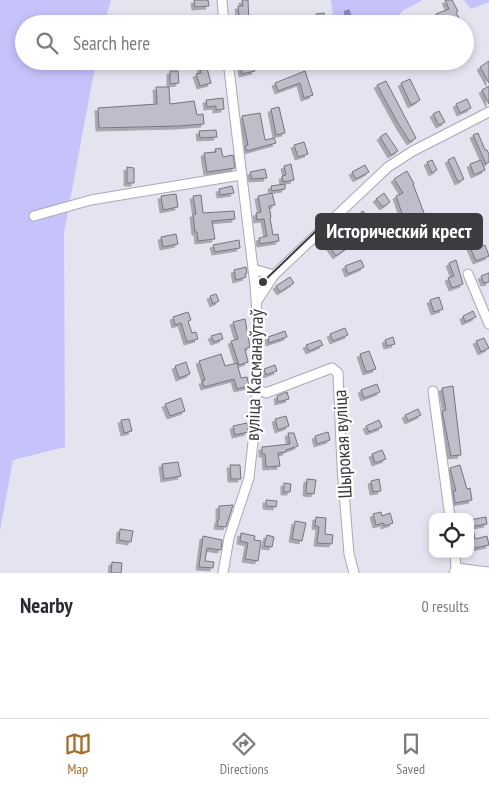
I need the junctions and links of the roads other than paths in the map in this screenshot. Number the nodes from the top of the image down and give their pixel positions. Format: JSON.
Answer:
{"nodes":[{"id":1,"x":222,"y":0,"type":"edge"},
{"id":2,"x":223,"y":15,"type":"edge"},
{"id":3,"x":229,"y":70,"type":"edge"},
{"id":4,"x":489,"y":112,"type":"edge"},
{"id":5,"x":241,"y":175,"type":"junction"},
{"id":6,"x":34,"y":216,"type":"dead end"},
{"id":7,"x":253,"y":269,"type":"junction"},
{"id":8,"x":468,"y":274,"type":"dead end"},
{"id":9,"x":274,"y":275,"type":"junction"},
{"id":10,"x":256,"y":301,"type":"junction"},
{"id":11,"x":489,"y":324,"type":"edge"},
{"id":12,"x":258,"y":389,"type":"junction"},
{"id":13,"x":433,"y":390,"type":"dead end"},
{"id":14,"x":449,"y":513,"type":"edge"},
{"id":15,"x":455,"y":570,"type":"edge"},
{"id":16,"x":489,"y":572,"type":"edge"},
{"id":17,"x":223,"y":573,"type":"edge"},
{"id":18,"x":354,"y":573,"type":"edge"}],
"edges":[{"from":1,"to":2,"type":"street"},
{"from":3,"to":5,"type":"street","name":"вуліца Касманаўтаў"},
{"from":4,"to":9,"type":"street"},
{"from":5,"to":6,"type":"street"},
{"from":5,"to":7,"type":"street","name":"вуліца Касманаўтаў"},
{"from":7,"to":9,"type":"street"},
{"from":7,"to":10,"type":"street","name":"вуліца Касманаўтаў"},
{"from":8,"to":11,"type":"street"},
{"from":9,"to":10,"type":"street"},
{"from":10,"to":12,"type":"street","name":"вуліца Касманаўтаў"},
{"from":12,"to":17,"type":"street","name":"вуліца Касманаўтаў"},
{"from":12,"to":18,"type":"street","name":"Шырокая вуліца"},
{"from":13,"to":14,"type":"street"},
{"from":15,"to":16,"type":"street"}]}
